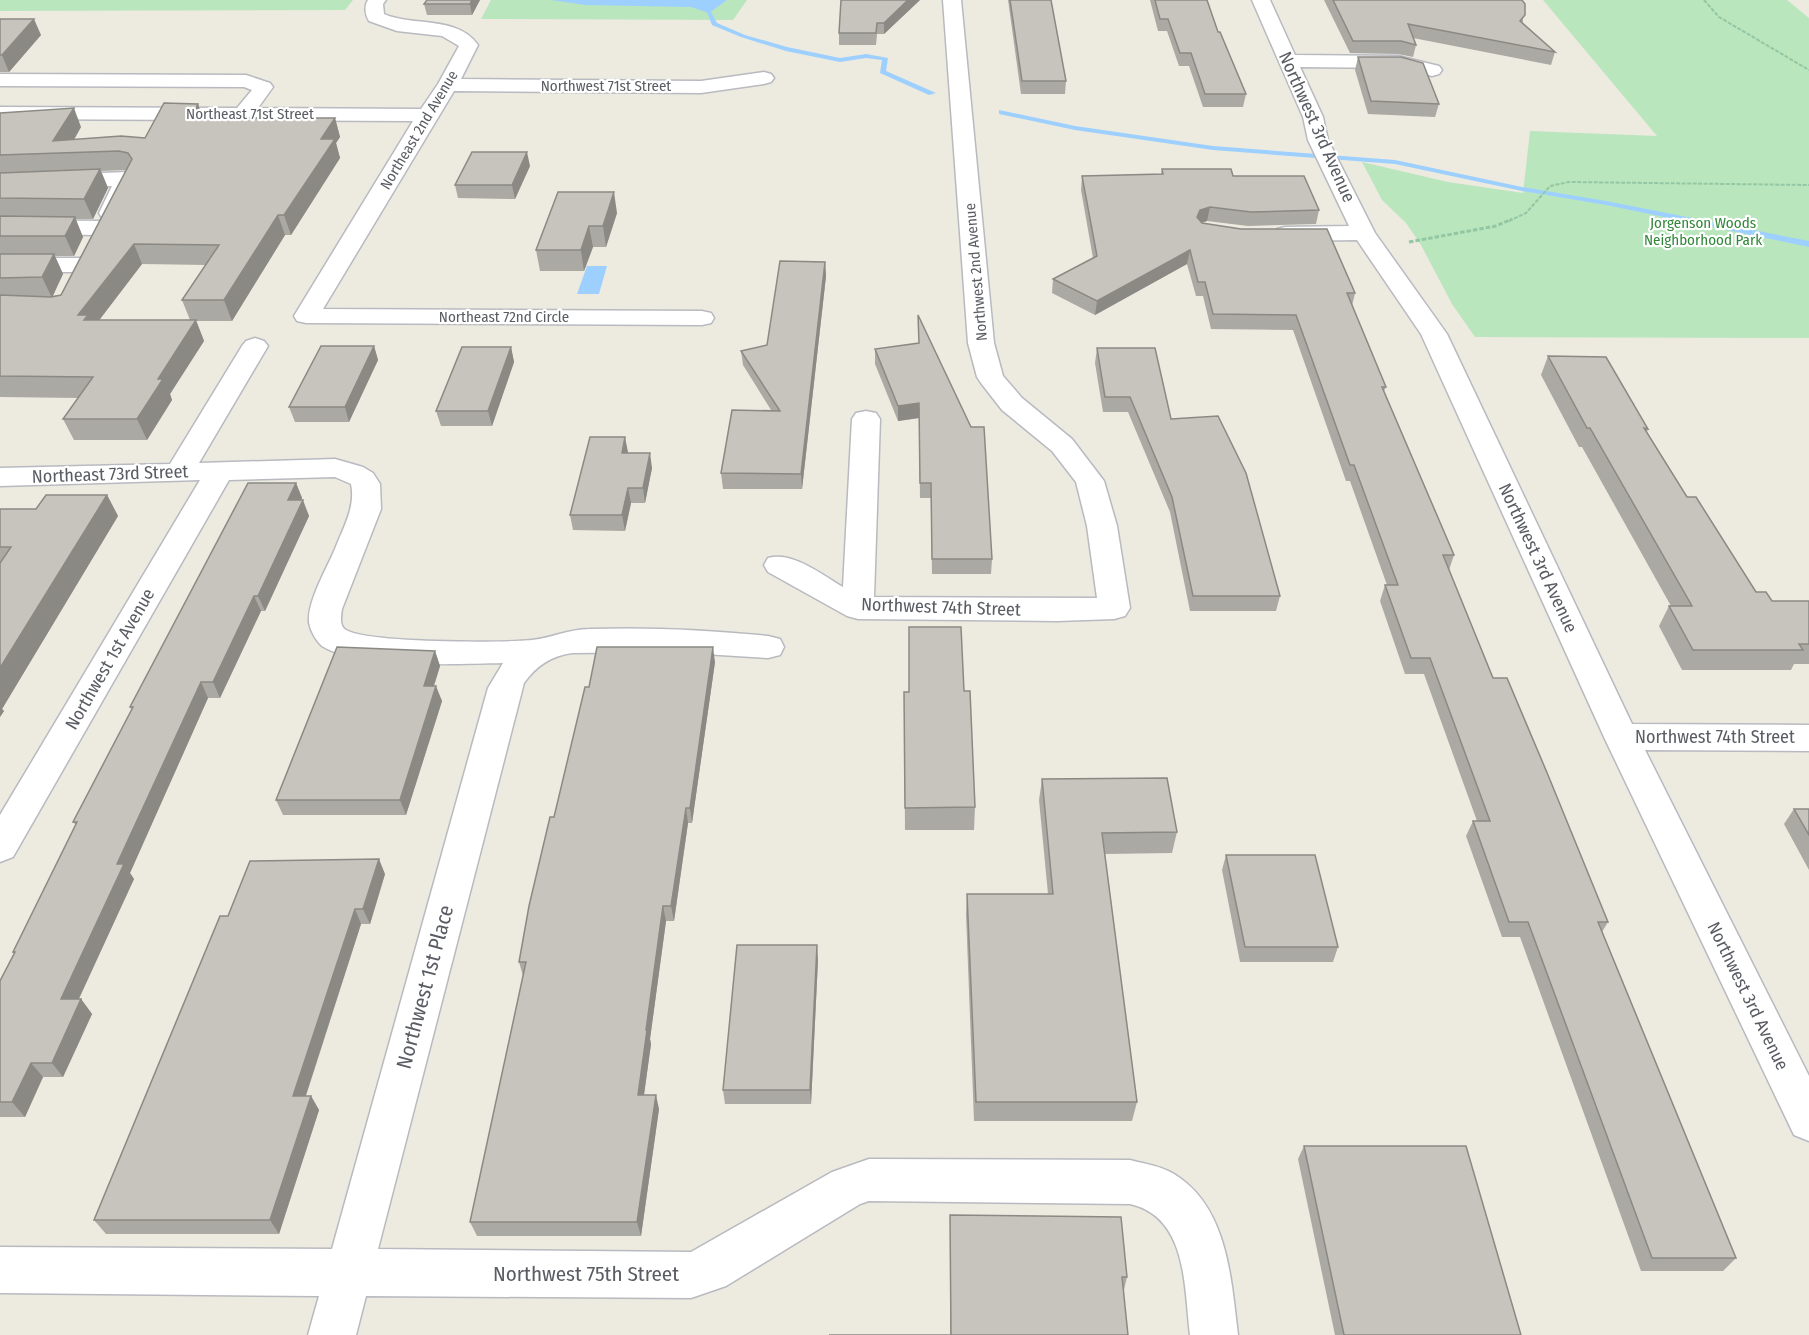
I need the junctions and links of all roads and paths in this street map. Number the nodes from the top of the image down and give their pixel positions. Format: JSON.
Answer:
{"nodes":[{"id":1,"x":377,"y":0,"type":"edge"},
{"id":2,"x":952,"y":0,"type":"edge"},
{"id":3,"x":1261,"y":0,"type":"edge"},
{"id":4,"x":1704,"y":0,"type":"edge"},
{"id":5,"x":1287,"y":61,"type":"junction"},
{"id":6,"x":1431,"y":70,"type":"dead end"},
{"id":7,"x":1809,"y":70,"type":"edge"},
{"id":8,"x":764,"y":78,"type":"dead end"},
{"id":9,"x":0,"y":80,"type":"edge"},
{"id":10,"x":448,"y":85,"type":"junction"},
{"id":11,"x":0,"y":113,"type":"edge"},
{"id":12,"x":243,"y":114,"type":"junction"},
{"id":13,"x":427,"y":115,"type":"junction"},
{"id":14,"x":0,"y":184,"type":"edge"},
{"id":15,"x":1809,"y":185,"type":"edge"},
{"id":16,"x":0,"y":227,"type":"edge"},
{"id":17,"x":102,"y":228,"type":"junction"},
{"id":18,"x":1260,"y":234,"type":"edge"},
{"id":19,"x":1368,"y":239,"type":"junction"},
{"id":20,"x":0,"y":265,"type":"edge"},
{"id":21,"x":306,"y":316,"type":"joint"},
{"id":22,"x":702,"y":318,"type":"dead end"},
{"id":23,"x":255,"y":346,"type":"dead end"},
{"id":24,"x":866,"y":419,"type":"dead end"},
{"id":25,"x":179,"y":472,"type":"junction"},
{"id":26,"x":219,"y":472,"type":"junction"},
{"id":27,"x":0,"y":477,"type":"edge"},
{"id":28,"x":779,"y":565,"type":"dead end"},
{"id":29,"x":858,"y":608,"type":"junction"},
{"id":30,"x":1114,"y":608,"type":"joint"},
{"id":31,"x":768,"y":647,"type":"dead end"},
{"id":32,"x":538,"y":651,"type":"junction"},
{"id":33,"x":1621,"y":737,"type":"junction"},
{"id":34,"x":1809,"y":738,"type":"edge"},
{"id":35,"x":0,"y":847,"type":"edge"},
{"id":36,"x":1809,"y":1121,"type":"edge"},
{"id":37,"x":0,"y":1270,"type":"edge"},
{"id":38,"x":349,"y":1273,"type":"junction"},
{"id":39,"x":332,"y":1335,"type":"edge"},
{"id":40,"x":1214,"y":1335,"type":"edge"}],
"edges":[{"from":1,"to":10,"type":"street","name":"Northeast 2nd Avenue"},
{"from":2,"to":30,"type":"street","name":"Northwest 2nd Avenue"},
{"from":3,"to":5,"type":"street","name":"Northwest 3rd Avenue"},
{"from":4,"to":7,"type":"path"},
{"from":5,"to":6,"type":"street"},
{"from":5,"to":19,"type":"street","name":"Northwest 3rd Avenue"},
{"from":8,"to":10,"type":"street","name":"Northwest 71st Street"},
{"from":9,"to":12,"type":"street"},
{"from":10,"to":13,"type":"street","name":"Northeast 2nd Avenue"},
{"from":11,"to":12,"type":"street","name":"Northeast 71st Street"},
{"from":12,"to":13,"type":"street","name":"Northeast 71st Street"},
{"from":13,"to":21,"type":"street","name":"Northeast 2nd Avenue"},
{"from":14,"to":17,"type":"street"},
{"from":15,"to":19,"type":"path"},
{"from":16,"to":17,"type":"street"},
{"from":17,"to":20,"type":"street"},
{"from":18,"to":19,"type":"street"},
{"from":19,"to":33,"type":"street","name":"Northwest 3rd Avenue"},
{"from":21,"to":22,"type":"street","name":"Northeast 72nd Circle"},
{"from":23,"to":25,"type":"street"},
{"from":24,"to":29,"type":"street"},
{"from":25,"to":26,"type":"street","name":"Northeast 73rd Street"},
{"from":25,"to":27,"type":"street","name":"Northeast 73rd Street"},
{"from":26,"to":32,"type":"street","name":"Northeast 73rd Street"},
{"from":26,"to":35,"type":"street","name":"Northwest 1st Avenue"},
{"from":28,"to":29,"type":"street","name":"Northwest 74th Street"},
{"from":29,"to":30,"type":"street","name":"Northwest 74th Street"},
{"from":31,"to":32,"type":"street"},
{"from":32,"to":38,"type":"street","name":"Northwest 1st Place"},
{"from":33,"to":34,"type":"street","name":"Northwest 74th Street"},
{"from":33,"to":36,"type":"street","name":"Northwest 3rd Avenue"},
{"from":37,"to":38,"type":"street","name":"Northwest 75th Street"},
{"from":38,"to":39,"type":"street","name":"Northwest 1st Place"},
{"from":38,"to":40,"type":"street","name":"Northwest 75th Street"}]}
